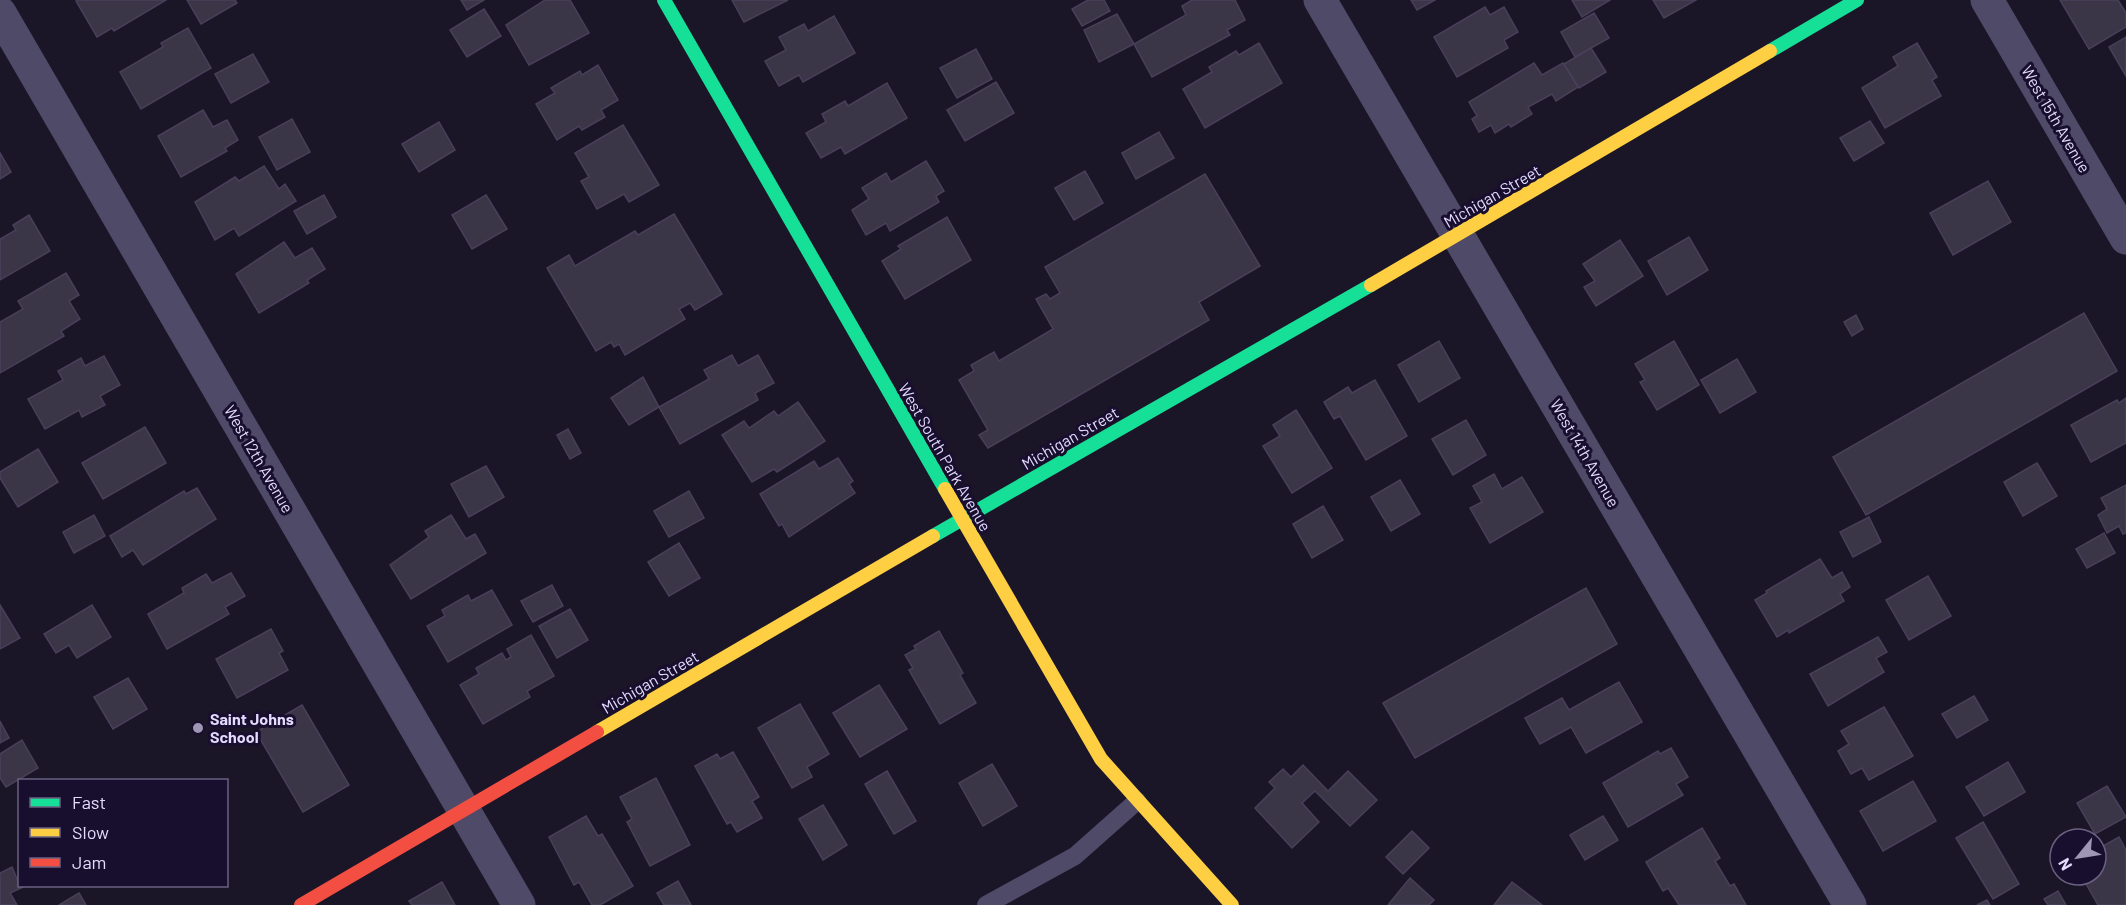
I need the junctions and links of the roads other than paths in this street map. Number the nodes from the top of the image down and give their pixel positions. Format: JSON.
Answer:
{"nodes":[{"id":1,"x":663,"y":0,"type":"edge"},
{"id":2,"x":1320,"y":0,"type":"edge"},
{"id":3,"x":1857,"y":0,"type":"edge"},
{"id":4,"x":1987,"y":0,"type":"edge"},
{"id":5,"x":0,"y":13,"type":"edge"},
{"id":6,"x":1457,"y":236,"type":"junction"},
{"id":7,"x":2126,"y":238,"type":"edge"},
{"id":8,"x":962,"y":519,"type":"junction"},
{"id":9,"x":1137,"y":801,"type":"junction"},
{"id":10,"x":463,"y":811,"type":"junction"},
{"id":11,"x":301,"y":905,"type":"edge"},
{"id":12,"x":519,"y":905,"type":"edge"},
{"id":13,"x":986,"y":905,"type":"edge"},
{"id":14,"x":1232,"y":905,"type":"edge"},
{"id":15,"x":1851,"y":905,"type":"edge"}],
"edges":[{"from":1,"to":8,"type":"street","name":"West South Park Avenue"},
{"from":2,"to":6,"type":"street","name":"West 14th Avenue"},
{"from":3,"to":6,"type":"street","name":"Michigan Street"},
{"from":4,"to":7,"type":"street","name":"West 15th Avenue"},
{"from":5,"to":10,"type":"street","name":"West 12th Avenue"},
{"from":6,"to":8,"type":"street","name":"Michigan Street"},
{"from":6,"to":15,"type":"street","name":"West 14th Avenue"},
{"from":8,"to":9,"type":"street","name":"West South Park Avenue"},
{"from":8,"to":10,"type":"street","name":"Michigan Street"},
{"from":9,"to":13,"type":"lane"},
{"from":9,"to":14,"type":"street","name":"West South Park Avenue"},
{"from":10,"to":11,"type":"street","name":"Michigan Street"},
{"from":10,"to":12,"type":"street","name":"West 12th Avenue"}]}
